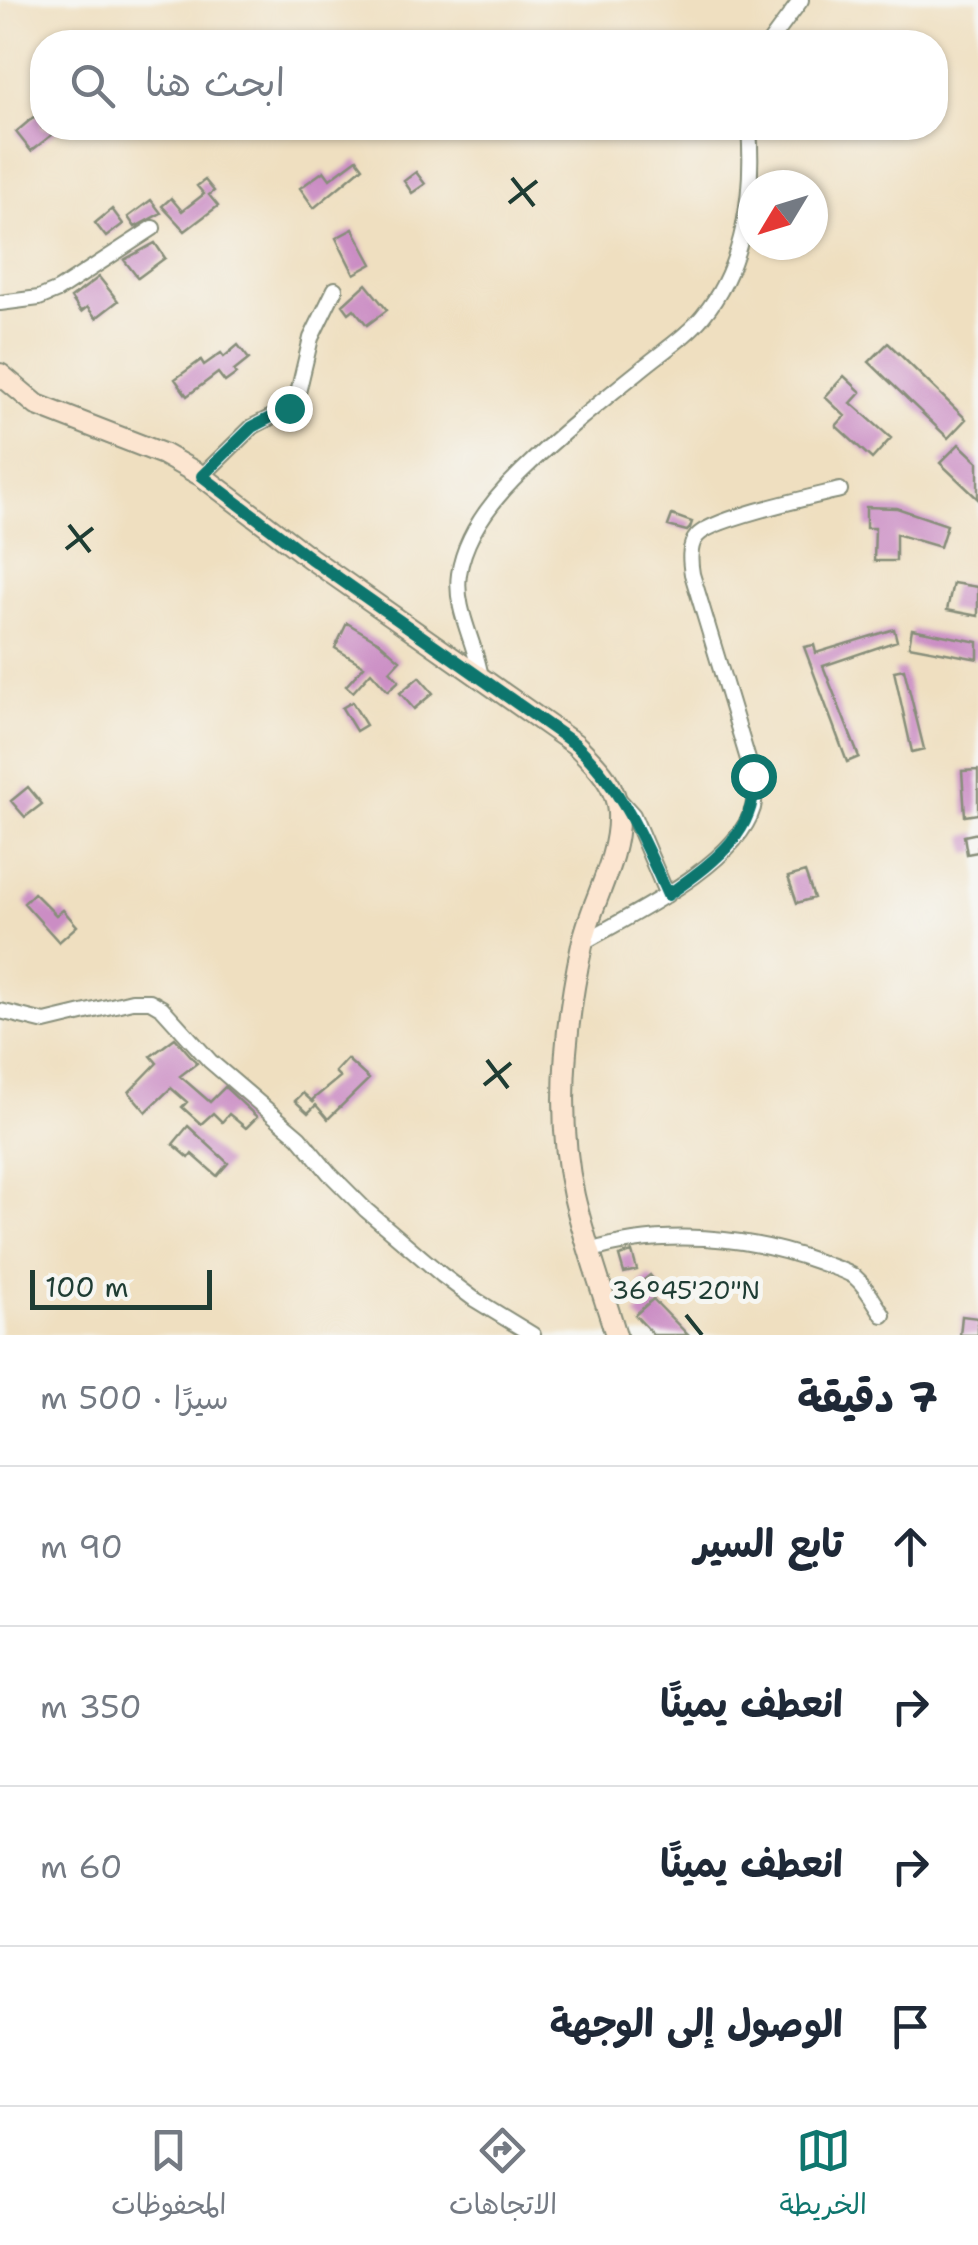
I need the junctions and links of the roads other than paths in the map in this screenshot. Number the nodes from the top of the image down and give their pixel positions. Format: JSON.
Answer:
{"nodes":[{"id":1,"x":802,"y":0,"type":"edge"},
{"id":2,"x":779,"y":30,"type":"edge"},
{"id":3,"x":750,"y":140,"type":"edge"},
{"id":4,"x":153,"y":228,"type":"dead end"},
{"id":5,"x":334,"y":289,"type":"dead end"},
{"id":6,"x":0,"y":303,"type":"edge"},
{"id":7,"x":2,"y":381,"type":"edge"},
{"id":8,"x":202,"y":476,"type":"junction"},
{"id":9,"x":840,"y":490,"type":"dead end"},
{"id":10,"x":481,"y":678,"type":"junction"},
{"id":11,"x":616,"y":795,"type":"junction"},
{"id":12,"x":668,"y":895,"type":"junction"},
{"id":13,"x":582,"y":942,"type":"junction"},
{"id":14,"x":0,"y":1011,"type":"edge"},
{"id":15,"x":589,"y":1251,"type":"junction"},
{"id":16,"x":883,"y":1315,"type":"dead end"},
{"id":17,"x":533,"y":1335,"type":"edge"},
{"id":18,"x":616,"y":1335,"type":"edge"}],
"edges":[{"from":1,"to":2,"type":"street"},
{"from":3,"to":10,"type":"street"},
{"from":4,"to":6,"type":"street"},
{"from":5,"to":8,"type":"street"},
{"from":7,"to":8,"type":"street"},
{"from":8,"to":10,"type":"street"},
{"from":9,"to":12,"type":"street"},
{"from":10,"to":11,"type":"street"},
{"from":11,"to":12,"type":"street"},
{"from":11,"to":13,"type":"street"},
{"from":12,"to":13,"type":"street"},
{"from":13,"to":15,"type":"street"},
{"from":14,"to":17,"type":"street"},
{"from":15,"to":16,"type":"street"},
{"from":15,"to":18,"type":"street"}]}
